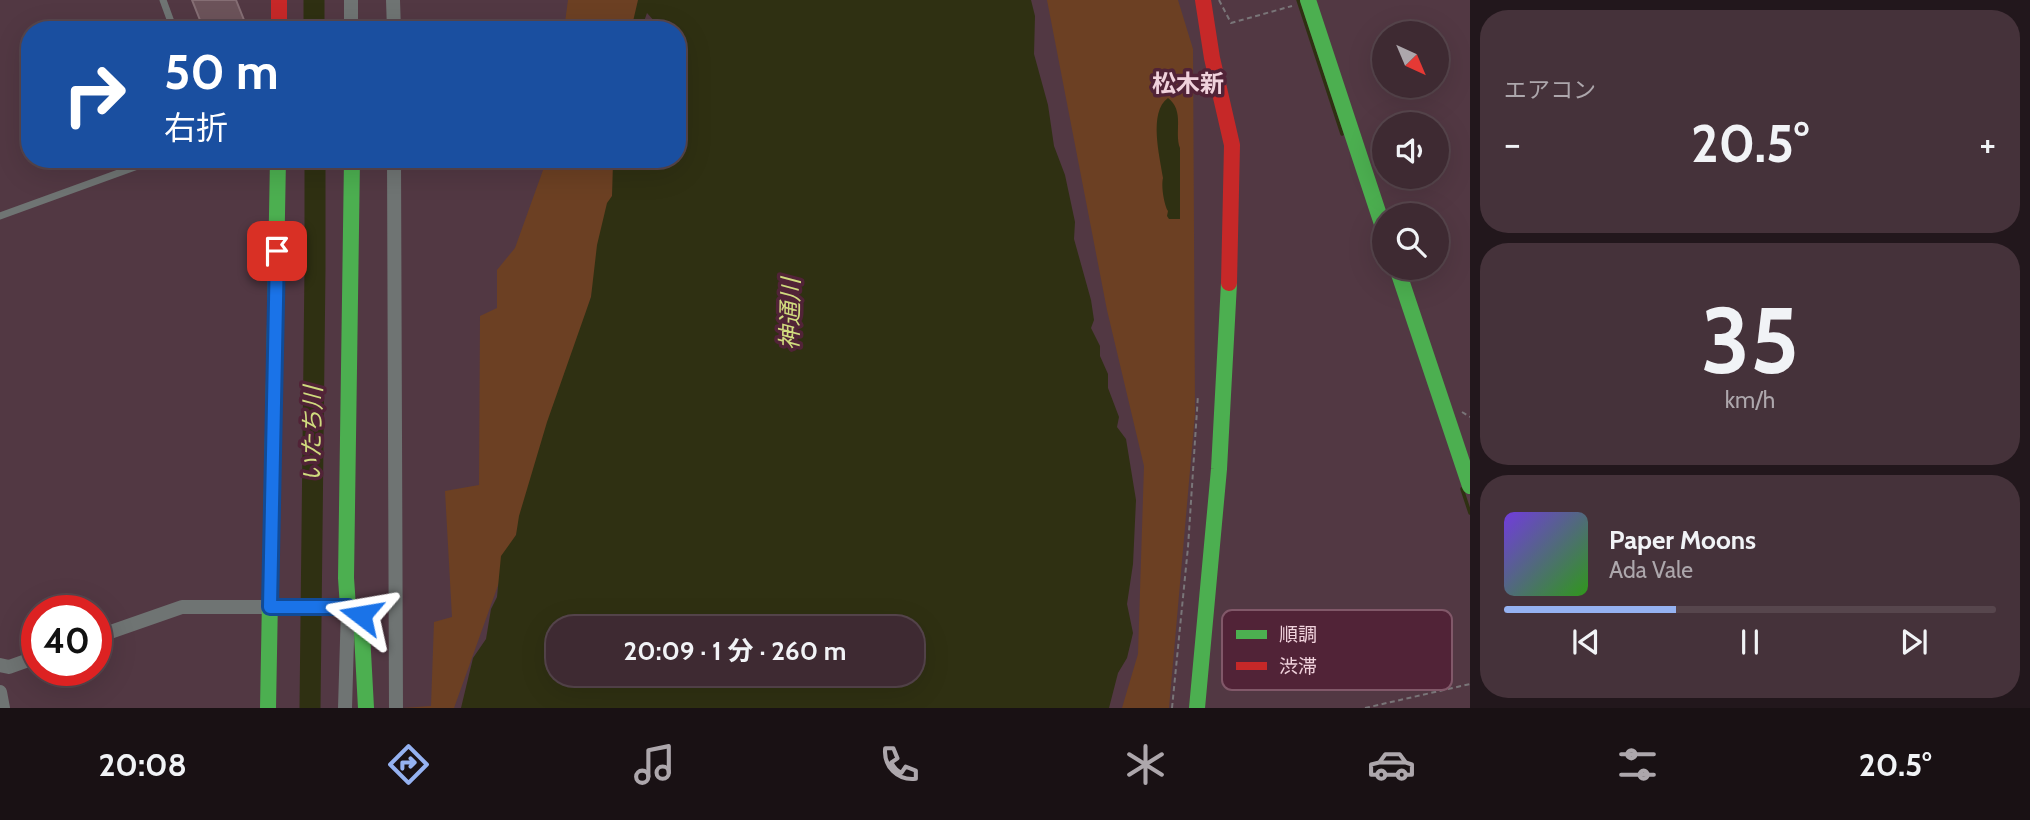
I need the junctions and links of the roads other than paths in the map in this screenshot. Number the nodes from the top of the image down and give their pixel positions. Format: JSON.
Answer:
{"nodes":[{"id":1,"x":163,"y":0,"type":"edge"},
{"id":2,"x":279,"y":0,"type":"edge"},
{"id":3,"x":351,"y":0,"type":"edge"},
{"id":4,"x":393,"y":0,"type":"edge"},
{"id":5,"x":1203,"y":0,"type":"edge"},
{"id":6,"x":1302,"y":2,"type":"edge"},
{"id":7,"x":171,"y":21,"type":"edge"},
{"id":8,"x":279,"y":21,"type":"edge"},
{"id":9,"x":351,"y":21,"type":"edge"},
{"id":10,"x":394,"y":21,"type":"edge"},
{"id":11,"x":132,"y":168,"type":"edge"},
{"id":12,"x":278,"y":168,"type":"edge"},
{"id":13,"x":352,"y":168,"type":"edge"},
{"id":14,"x":394,"y":168,"type":"edge"},
{"id":15,"x":1374,"y":203,"type":"edge"},
{"id":16,"x":0,"y":216,"type":"edge"},
{"id":17,"x":1401,"y":280,"type":"edge"},
{"id":18,"x":1470,"y":486,"type":"edge"},
{"id":19,"x":278,"y":607,"type":"junction"},
{"id":20,"x":344,"y":607,"type":"junction"},
{"id":21,"x":112,"y":631,"type":"edge"},
{"id":22,"x":21,"y":663,"type":"edge"},
{"id":23,"x":0,"y":665,"type":"edge"},
{"id":24,"x":0,"y":692,"type":"edge"},
{"id":25,"x":3,"y":708,"type":"edge"},
{"id":26,"x":268,"y":708,"type":"edge"},
{"id":27,"x":345,"y":708,"type":"edge"},
{"id":28,"x":366,"y":708,"type":"edge"},
{"id":29,"x":397,"y":708,"type":"edge"},
{"id":30,"x":1197,"y":708,"type":"edge"}],
"edges":[{"from":1,"to":7,"type":"lane"},
{"from":2,"to":8,"type":"street"},
{"from":3,"to":9,"type":"street"},
{"from":4,"to":10,"type":"street"},
{"from":5,"to":30,"type":"street"},
{"from":6,"to":15,"type":"street"},
{"from":11,"to":16,"type":"lane"},
{"from":12,"to":19,"type":"street"},
{"from":13,"to":20,"type":"street"},
{"from":14,"to":29,"type":"street"},
{"from":17,"to":18,"type":"street"},
{"from":19,"to":20,"type":"street"},
{"from":19,"to":21,"type":"street"},
{"from":19,"to":26,"type":"street"},
{"from":20,"to":27,"type":"street"},
{"from":20,"to":28,"type":"street"},
{"from":22,"to":23,"type":"street"},
{"from":24,"to":25,"type":"street"}]}
